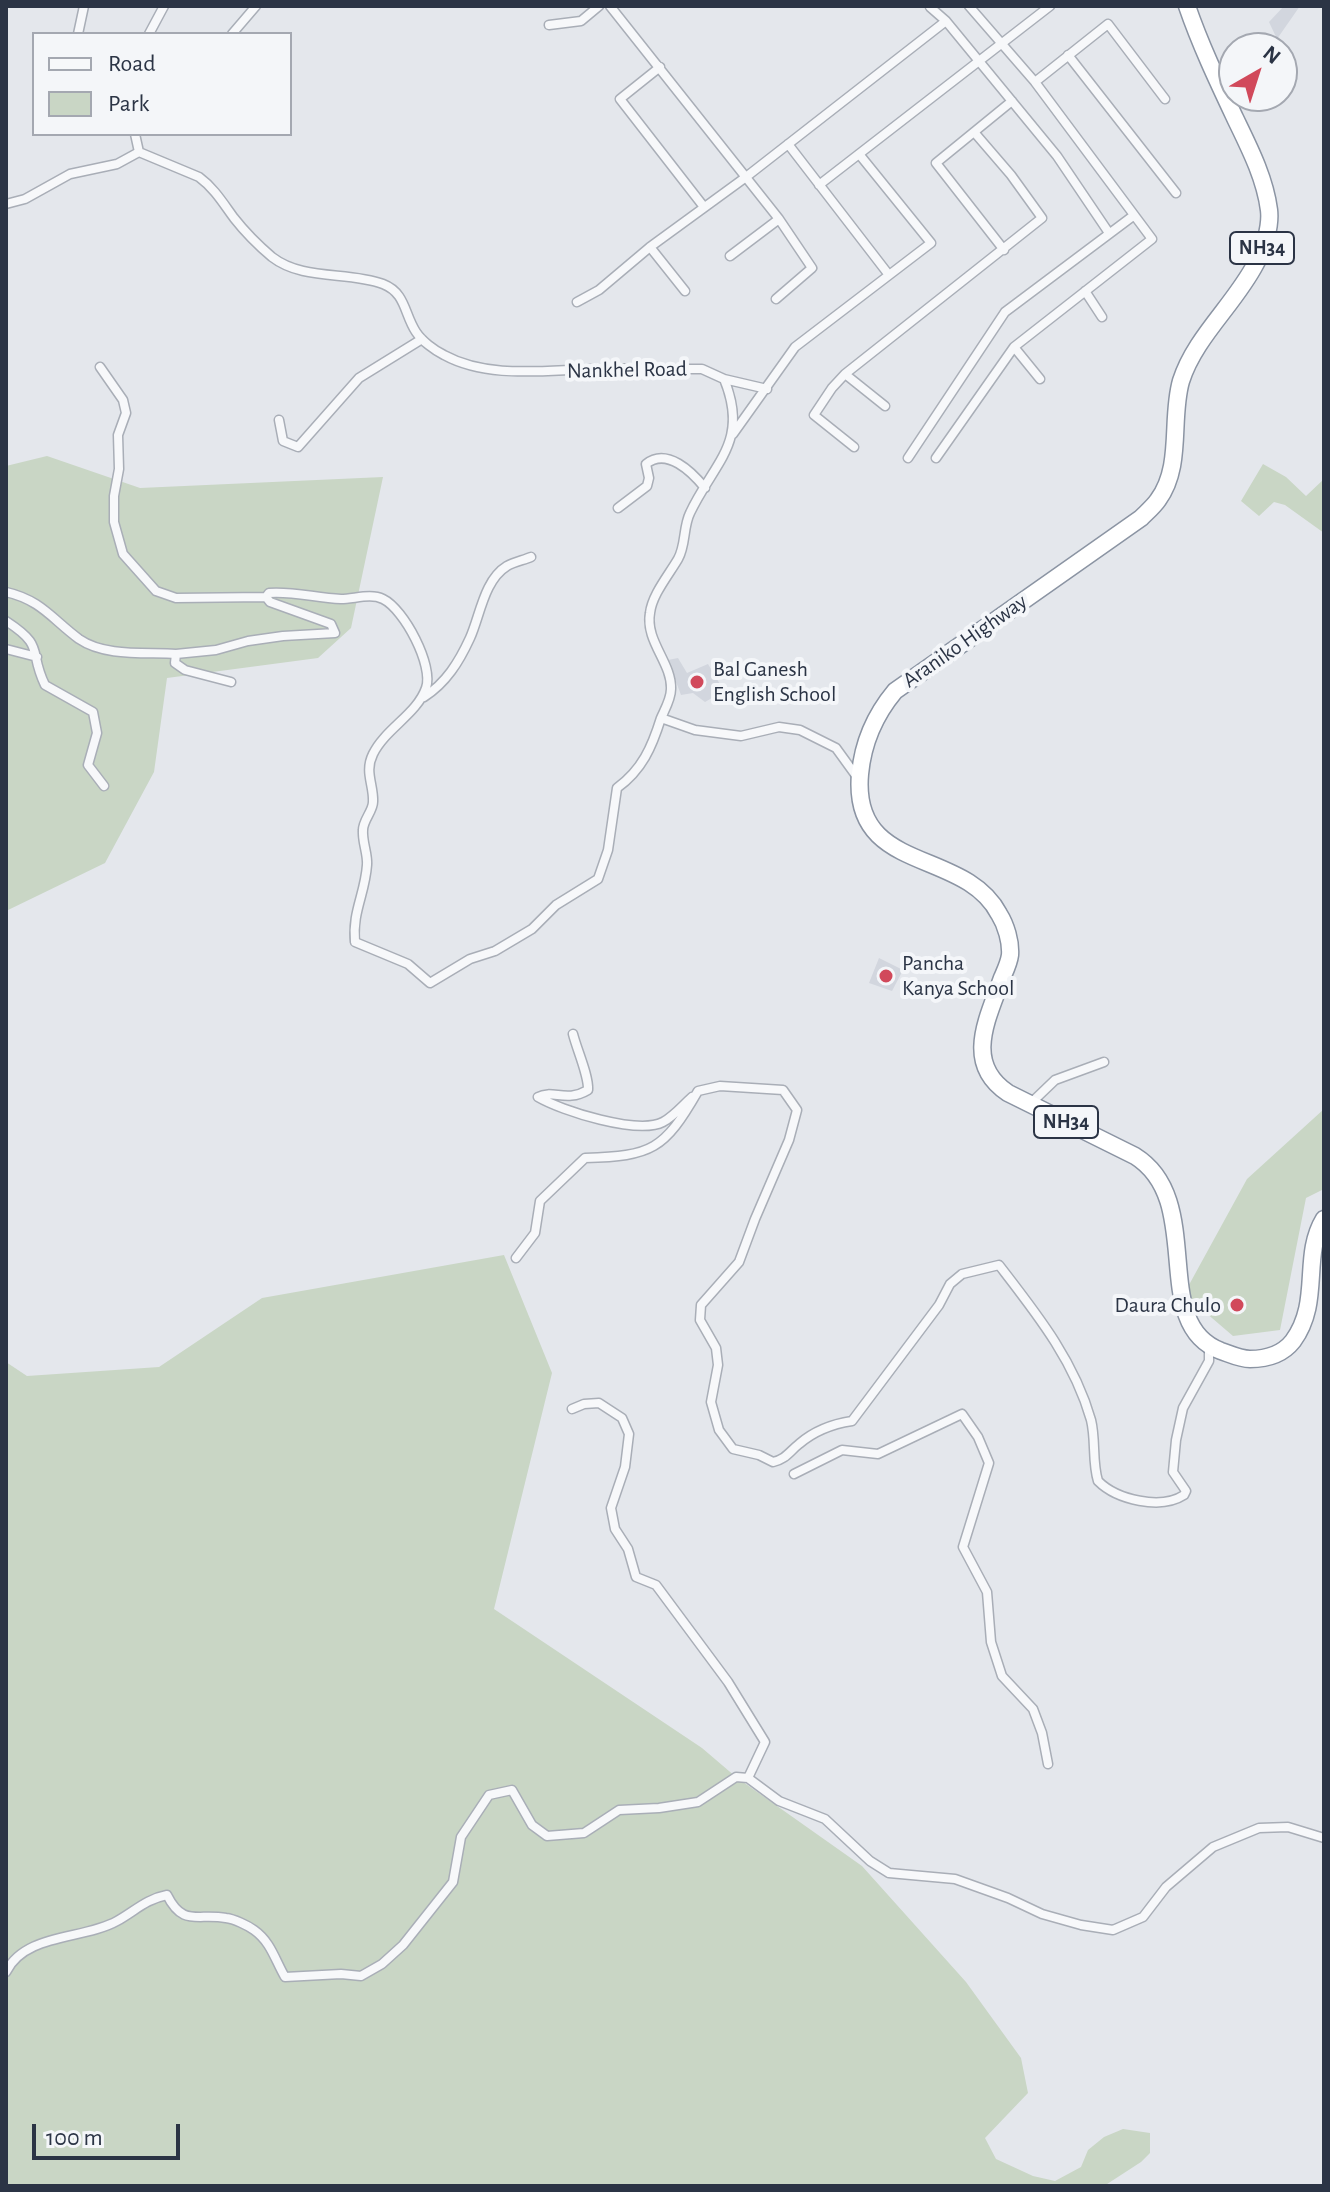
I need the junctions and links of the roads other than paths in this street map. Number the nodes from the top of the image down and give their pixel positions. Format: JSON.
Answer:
{"nodes":[{"id":1,"x":84,"y":6,"type":"edge"},
{"id":2,"x":164,"y":6,"type":"edge"},
{"id":3,"x":256,"y":6,"type":"edge"},
{"id":4,"x":599,"y":6,"type":"edge"},
{"id":5,"x":610,"y":6,"type":"edge"},
{"id":6,"x":969,"y":6,"type":"edge"},
{"id":7,"x":1050,"y":6,"type":"edge"},
{"id":8,"x":1187,"y":6,"type":"edge"},
{"id":9,"x":930,"y":7,"type":"edge"},
{"id":10,"x":946,"y":21,"type":"junction"},
{"id":11,"x":549,"y":25,"type":"dead end"},
{"id":12,"x":78,"y":32,"type":"edge"},
{"id":13,"x":150,"y":32,"type":"edge"},
{"id":14,"x":234,"y":32,"type":"edge"},
{"id":15,"x":1000,"y":44,"type":"junction"},
{"id":16,"x":1068,"y":55,"type":"junction"},
{"id":17,"x":979,"y":61,"type":"junction"},
{"id":18,"x":660,"y":67,"type":"junction"},
{"id":19,"x":1035,"y":82,"type":"junction"},
{"id":20,"x":1165,"y":99,"type":"dead end"},
{"id":21,"x":1012,"y":101,"type":"junction"},
{"id":22,"x":974,"y":132,"type":"junction"},
{"id":23,"x":135,"y":136,"type":"edge"},
{"id":24,"x":788,"y":144,"type":"junction"},
{"id":25,"x":139,"y":152,"type":"junction"},
{"id":26,"x":859,"y":154,"type":"junction"},
{"id":27,"x":746,"y":177,"type":"junction"},
{"id":28,"x":819,"y":185,"type":"junction"},
{"id":29,"x":1176,"y":193,"type":"dead end"},
{"id":30,"x":6,"y":204,"type":"edge"},
{"id":31,"x":704,"y":207,"type":"junction"},
{"id":32,"x":1133,"y":216,"type":"junction"},
{"id":33,"x":779,"y":219,"type":"junction"},
{"id":34,"x":1109,"y":233,"type":"junction"},
{"id":35,"x":650,"y":247,"type":"junction"},
{"id":36,"x":1004,"y":250,"type":"junction"},
{"id":37,"x":730,"y":256,"type":"dead end"},
{"id":38,"x":889,"y":275,"type":"junction"},
{"id":39,"x":685,"y":291,"type":"dead end"},
{"id":40,"x":1085,"y":291,"type":"junction"},
{"id":41,"x":776,"y":299,"type":"dead end"},
{"id":42,"x":577,"y":302,"type":"dead end"},
{"id":43,"x":1102,"y":317,"type":"dead end"},
{"id":44,"x":422,"y":339,"type":"junction"},
{"id":45,"x":1014,"y":347,"type":"junction"},
{"id":46,"x":100,"y":367,"type":"dead end"},
{"id":47,"x":845,"y":374,"type":"junction"},
{"id":48,"x":724,"y":379,"type":"junction"},
{"id":49,"x":1040,"y":379,"type":"dead end"},
{"id":50,"x":767,"y":389,"type":"junction"},
{"id":51,"x":885,"y":406,"type":"dead end"},
{"id":52,"x":279,"y":420,"type":"dead end"},
{"id":53,"x":733,"y":435,"type":"junction"},
{"id":54,"x":854,"y":447,"type":"dead end"},
{"id":55,"x":908,"y":458,"type":"dead end"},
{"id":56,"x":936,"y":458,"type":"dead end"},
{"id":57,"x":705,"y":488,"type":"junction"},
{"id":58,"x":618,"y":508,"type":"dead end"},
{"id":59,"x":531,"y":557,"type":"dead end"},
{"id":60,"x":6,"y":592,"type":"edge"},
{"id":61,"x":266,"y":597,"type":"junction"},
{"id":62,"x":6,"y":621,"type":"edge"},
{"id":63,"x":6,"y":649,"type":"edge"},
{"id":64,"x":176,"y":654,"type":"junction"},
{"id":65,"x":37,"y":657,"type":"junction"},
{"id":66,"x":231,"y":682,"type":"dead end"},
{"id":67,"x":420,"y":699,"type":"junction"},
{"id":68,"x":661,"y":718,"type":"junction"},
{"id":69,"x":859,"y":780,"type":"junction"},
{"id":70,"x":104,"y":786,"type":"dead end"},
{"id":71,"x":573,"y":1034,"type":"dead end"},
{"id":72,"x":1104,"y":1062,"type":"dead end"},
{"id":73,"x":698,"y":1091,"type":"junction"},
{"id":74,"x":1029,"y":1105,"type":"junction"},
{"id":75,"x":1324,"y":1219,"type":"edge"},
{"id":76,"x":516,"y":1258,"type":"dead end"},
{"id":77,"x":1209,"y":1346,"type":"junction"},
{"id":78,"x":572,"y":1409,"type":"dead end"},
{"id":79,"x":794,"y":1474,"type":"dead end"},
{"id":80,"x":1048,"y":1764,"type":"dead end"},
{"id":81,"x":748,"y":1778,"type":"junction"},
{"id":82,"x":1324,"y":1838,"type":"edge"},
{"id":83,"x":6,"y":1972,"type":"edge"}],
"edges":[{"from":1,"to":12,"type":"street"},
{"from":2,"to":13,"type":"street"},
{"from":3,"to":14,"type":"street"},
{"from":4,"to":11,"type":"street"},
{"from":5,"to":18,"type":"street"},
{"from":6,"to":15,"type":"street"},
{"from":7,"to":15,"type":"street"},
{"from":8,"to":69,"type":"highway","name":"Araniko Highway","number":"NH34"},
{"from":9,"to":10,"type":"street"},
{"from":10,"to":17,"type":"street"},
{"from":10,"to":24,"type":"street"},
{"from":15,"to":17,"type":"street"},
{"from":15,"to":19,"type":"street"},
{"from":16,"to":19,"type":"street"},
{"from":16,"to":20,"type":"street"},
{"from":16,"to":29,"type":"street"},
{"from":17,"to":21,"type":"street"},
{"from":17,"to":26,"type":"street"},
{"from":18,"to":27,"type":"street"},
{"from":18,"to":31,"type":"street"},
{"from":19,"to":32,"type":"street"},
{"from":21,"to":22,"type":"street"},
{"from":21,"to":34,"type":"street"},
{"from":22,"to":36,"type":"street"},
{"from":22,"to":36,"type":"street"},
{"from":23,"to":25,"type":"street"},
{"from":24,"to":27,"type":"street"},
{"from":24,"to":28,"type":"street"},
{"from":25,"to":30,"type":"street"},
{"from":25,"to":44,"type":"street"},
{"from":26,"to":28,"type":"street"},
{"from":26,"to":38,"type":"street"},
{"from":27,"to":31,"type":"street"},
{"from":27,"to":33,"type":"street"},
{"from":28,"to":38,"type":"street"},
{"from":31,"to":35,"type":"street"},
{"from":32,"to":34,"type":"street"},
{"from":32,"to":40,"type":"street"},
{"from":33,"to":37,"type":"street"},
{"from":33,"to":41,"type":"street"},
{"from":34,"to":55,"type":"street"},
{"from":35,"to":39,"type":"street"},
{"from":35,"to":42,"type":"street"},
{"from":36,"to":47,"type":"street"},
{"from":38,"to":50,"type":"street"},
{"from":40,"to":43,"type":"street"},
{"from":40,"to":45,"type":"street"},
{"from":44,"to":48,"type":"street","name":"Nankhel Road"},
{"from":44,"to":52,"type":"street"},
{"from":45,"to":49,"type":"street"},
{"from":45,"to":56,"type":"street"},
{"from":46,"to":61,"type":"street"},
{"from":47,"to":51,"type":"street"},
{"from":47,"to":54,"type":"street"},
{"from":48,"to":50,"type":"street","name":"Nankhel Road"},
{"from":48,"to":53,"type":"street"},
{"from":50,"to":53,"type":"street"},
{"from":53,"to":57,"type":"street"},
{"from":57,"to":58,"type":"street"},
{"from":57,"to":68,"type":"street"},
{"from":59,"to":67,"type":"street"},
{"from":60,"to":64,"type":"street"},
{"from":61,"to":64,"type":"street"},
{"from":61,"to":67,"type":"street"},
{"from":62,"to":65,"type":"street"},
{"from":63,"to":65,"type":"street"},
{"from":64,"to":66,"type":"street"},
{"from":65,"to":70,"type":"street"},
{"from":67,"to":68,"type":"street"},
{"from":68,"to":69,"type":"street"},
{"from":69,"to":74,"type":"highway","name":"Araniko Highway","number":"NH34"},
{"from":71,"to":73,"type":"street"},
{"from":72,"to":74,"type":"street"},
{"from":73,"to":76,"type":"street"},
{"from":73,"to":77,"type":"street"},
{"from":74,"to":77,"type":"highway","name":"Araniko Highway","number":"NH34"},
{"from":75,"to":77,"type":"highway"},
{"from":78,"to":81,"type":"street"},
{"from":79,"to":80,"type":"street"},
{"from":81,"to":82,"type":"street"},
{"from":81,"to":83,"type":"street"}]}
